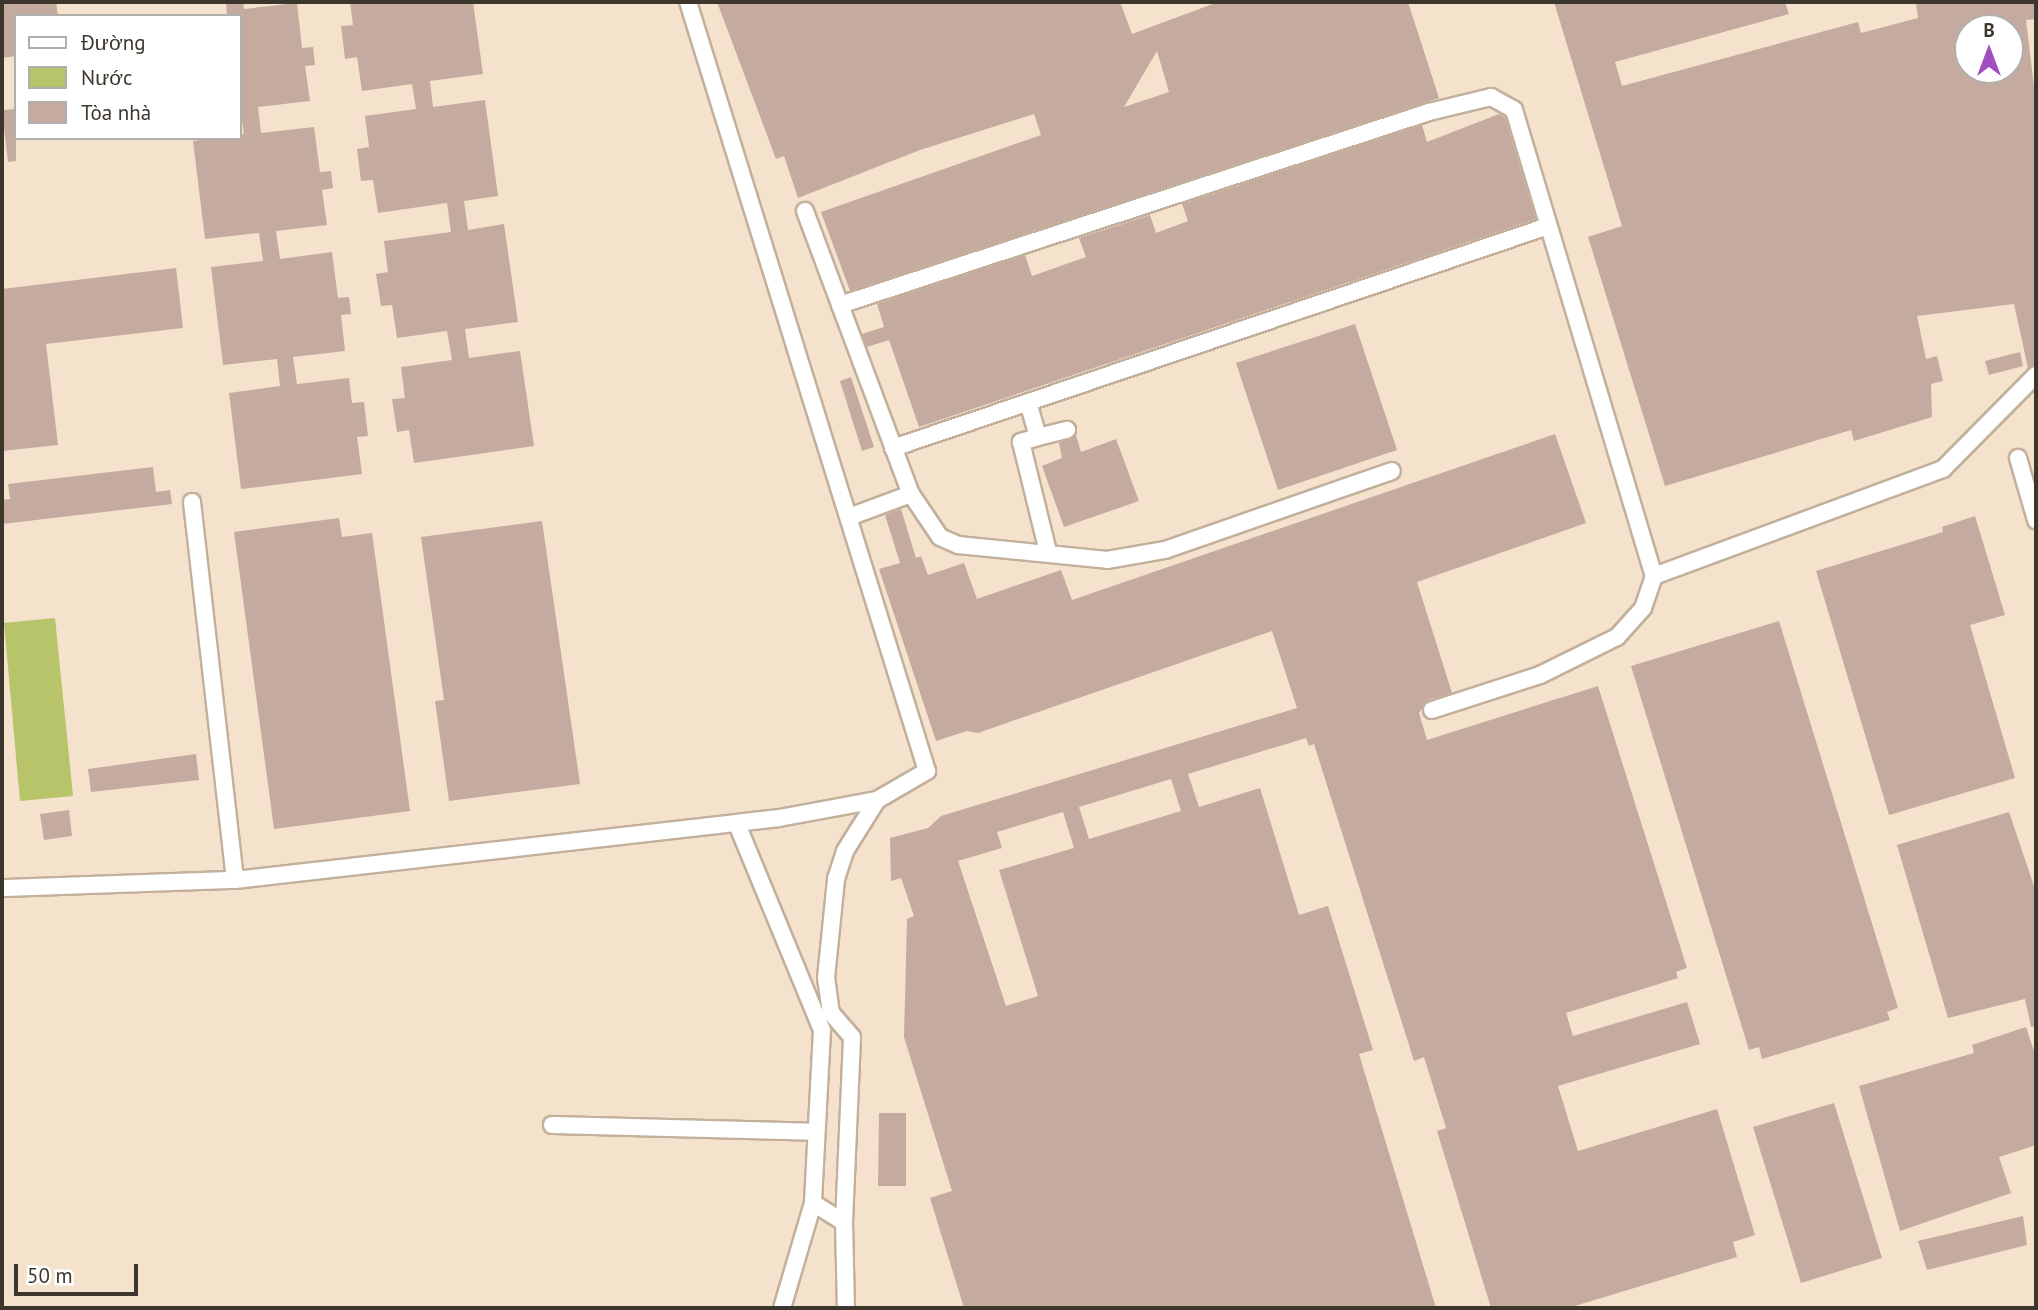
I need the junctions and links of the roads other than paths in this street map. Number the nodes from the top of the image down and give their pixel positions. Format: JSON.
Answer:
{"nodes":[{"id":1,"x":688,"y":2,"type":"edge"},
{"id":2,"x":805,"y":211,"type":"dead end"},
{"id":3,"x":1549,"y":226,"type":"junction"},
{"id":4,"x":840,"y":305,"type":"junction"},
{"id":5,"x":2036,"y":375,"type":"edge"},
{"id":6,"x":1028,"y":402,"type":"junction"},
{"id":7,"x":1067,"y":430,"type":"dead end"},
{"id":8,"x":1038,"y":437,"type":"junction"},
{"id":9,"x":893,"y":448,"type":"junction"},
{"id":10,"x":2018,"y":458,"type":"dead end"},
{"id":11,"x":1392,"y":471,"type":"dead end"},
{"id":12,"x":911,"y":494,"type":"junction"},
{"id":13,"x":192,"y":502,"type":"dead end"},
{"id":14,"x":849,"y":517,"type":"junction"},
{"id":15,"x":2036,"y":520,"type":"edge"},
{"id":16,"x":1048,"y":552,"type":"junction"},
{"id":17,"x":1654,"y":576,"type":"junction"},
{"id":18,"x":1432,"y":710,"type":"dead end"},
{"id":19,"x":877,"y":800,"type":"junction"},
{"id":20,"x":737,"y":824,"type":"junction"},
{"id":21,"x":235,"y":880,"type":"junction"},
{"id":22,"x":2,"y":888,"type":"edge"},
{"id":23,"x":552,"y":1125,"type":"dead end"},
{"id":24,"x":816,"y":1132,"type":"junction"},
{"id":25,"x":813,"y":1203,"type":"junction"},
{"id":26,"x":844,"y":1222,"type":"junction"},
{"id":27,"x":782,"y":1308,"type":"edge"},
{"id":28,"x":846,"y":1308,"type":"edge"}],
"edges":[{"from":1,"to":14,"type":"street"},
{"from":2,"to":4,"type":"street"},
{"from":3,"to":4,"type":"street"},
{"from":3,"to":6,"type":"street"},
{"from":3,"to":17,"type":"street"},
{"from":4,"to":9,"type":"street"},
{"from":5,"to":17,"type":"street"},
{"from":6,"to":8,"type":"street"},
{"from":6,"to":9,"type":"street"},
{"from":7,"to":8,"type":"street"},
{"from":8,"to":16,"type":"street"},
{"from":9,"to":12,"type":"street"},
{"from":10,"to":15,"type":"street"},
{"from":11,"to":16,"type":"street"},
{"from":12,"to":14,"type":"street"},
{"from":12,"to":16,"type":"street"},
{"from":13,"to":21,"type":"street"},
{"from":14,"to":19,"type":"street"},
{"from":17,"to":18,"type":"street"},
{"from":19,"to":20,"type":"street"},
{"from":19,"to":26,"type":"street"},
{"from":20,"to":21,"type":"street"},
{"from":20,"to":24,"type":"street"},
{"from":21,"to":22,"type":"street"},
{"from":23,"to":24,"type":"street"},
{"from":24,"to":25,"type":"street"},
{"from":25,"to":26,"type":"street"},
{"from":25,"to":27,"type":"street"},
{"from":26,"to":28,"type":"street"}]}
